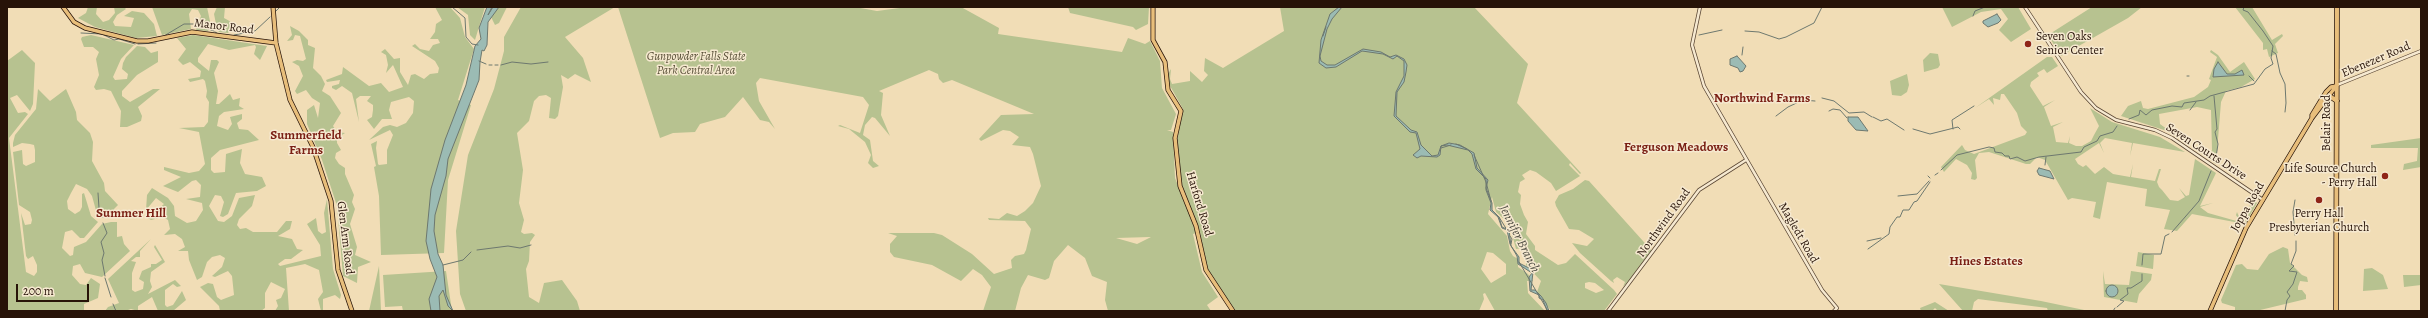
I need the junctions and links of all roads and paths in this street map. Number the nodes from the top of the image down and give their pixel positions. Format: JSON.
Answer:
{"nodes":[{"id":1,"x":63,"y":7,"type":"edge"},
{"id":2,"x":273,"y":7,"type":"edge"},
{"id":3,"x":1153,"y":7,"type":"edge"},
{"id":4,"x":1700,"y":7,"type":"edge"},
{"id":5,"x":2025,"y":7,"type":"edge"},
{"id":6,"x":2337,"y":7,"type":"edge"},
{"id":7,"x":276,"y":43,"type":"junction"},
{"id":8,"x":2421,"y":51,"type":"edge"},
{"id":9,"x":2337,"y":85,"type":"junction"},
{"id":10,"x":2326,"y":99,"type":"junction"},
{"id":11,"x":2337,"y":101,"type":"junction"},
{"id":12,"x":2312,"y":118,"type":"junction"},
{"id":13,"x":1746,"y":160,"type":"junction"},
{"id":14,"x":2263,"y":200,"type":"junction"},
{"id":15,"x":352,"y":311,"type":"edge"},
{"id":16,"x":1233,"y":311,"type":"edge"},
{"id":17,"x":1608,"y":311,"type":"edge"},
{"id":18,"x":1834,"y":311,"type":"edge"},
{"id":19,"x":2210,"y":311,"type":"edge"},
{"id":20,"x":2336,"y":311,"type":"edge"}],
"edges":[{"from":1,"to":7,"type":"main road","name":"Manor Road"},
{"from":2,"to":7,"type":"main road","name":"Glen Arm Road"},
{"from":3,"to":16,"type":"main road","name":"Harford Road"},
{"from":4,"to":13,"type":"street"},
{"from":5,"to":14,"type":"street","name":"Seven Courts Drive"},
{"from":6,"to":9,"type":"highway","name":"Belair Road"},
{"from":7,"to":15,"type":"main road","name":"Glen Arm Road"},
{"from":8,"to":9,"type":"street","name":"Ebenezer Road"},
{"from":9,"to":10,"type":"main road","name":"Joppa Road"},
{"from":9,"to":11,"type":"highway","name":"Belair Road"},
{"from":9,"to":12,"type":"main road","name":"Joppa Road"},
{"from":10,"to":11,"type":"highway"},
{"from":10,"to":12,"type":"main road","name":"Joppa Road"},
{"from":11,"to":20,"type":"highway","name":"Belair Road"},
{"from":12,"to":14,"type":"main road","name":"Joppa Road"},
{"from":13,"to":17,"type":"street","name":"Northwind Road"},
{"from":13,"to":18,"type":"street","name":"Magledt Road"},
{"from":14,"to":19,"type":"main road","name":"Joppa Road"}]}
